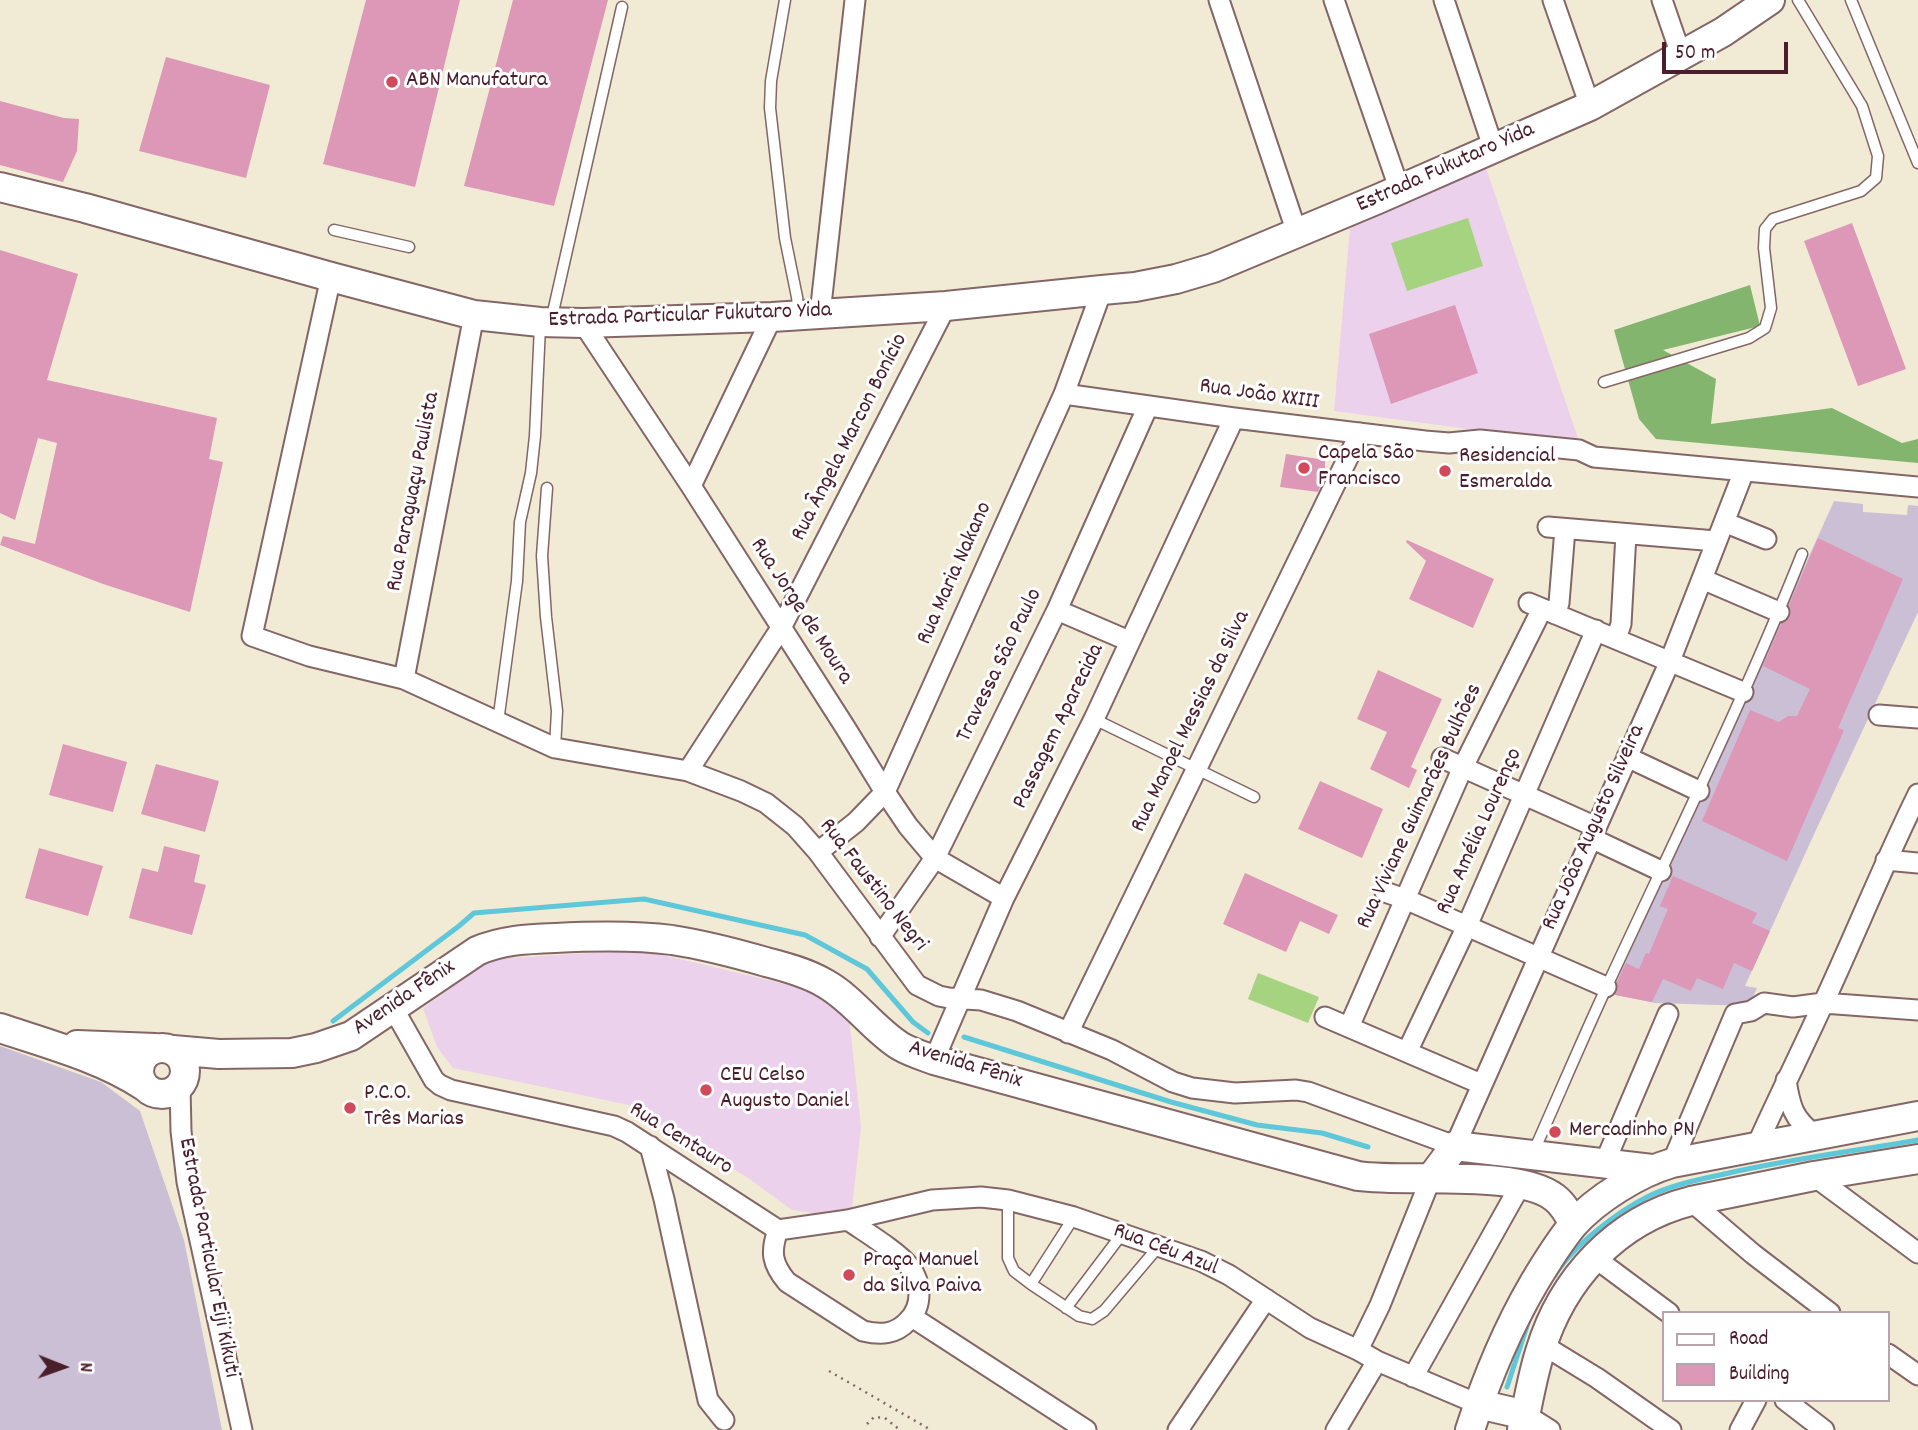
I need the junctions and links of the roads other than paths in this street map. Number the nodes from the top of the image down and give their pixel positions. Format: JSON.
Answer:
{"nodes":[{"id":1,"x":785,"y":0,"type":"edge"},
{"id":2,"x":855,"y":0,"type":"edge"},
{"id":3,"x":1219,"y":0,"type":"edge"},
{"id":4,"x":1335,"y":0,"type":"edge"},
{"id":5,"x":1444,"y":0,"type":"edge"},
{"id":6,"x":1553,"y":0,"type":"edge"},
{"id":7,"x":1662,"y":0,"type":"edge"},
{"id":8,"x":1770,"y":0,"type":"edge"},
{"id":9,"x":1798,"y":0,"type":"edge"},
{"id":10,"x":1851,"y":0,"type":"edge"},
{"id":11,"x":622,"y":7,"type":"dead end"},
{"id":12,"x":1681,"y":55,"type":"junction"},
{"id":13,"x":1590,"y":106,"type":"junction"},
{"id":14,"x":1493,"y":147,"type":"junction"},
{"id":15,"x":1918,"y":163,"type":"edge"},
{"id":16,"x":0,"y":187,"type":"edge"},
{"id":17,"x":1399,"y":188,"type":"junction"},
{"id":18,"x":334,"y":230,"type":"dead end"},
{"id":19,"x":1297,"y":233,"type":"junction"},
{"id":20,"x":409,"y":247,"type":"dead end"},
{"id":21,"x":331,"y":277,"type":"junction"},
{"id":22,"x":1102,"y":290,"type":"junction"},
{"id":23,"x":946,"y":306,"type":"junction"},
{"id":24,"x":474,"y":315,"type":"junction"},
{"id":25,"x":797,"y":315,"type":"junction"},
{"id":26,"x":545,"y":322,"type":"junction"},
{"id":27,"x":583,"y":323,"type":"junction"},
{"id":28,"x":1604,"y":382,"type":"dead end"},
{"id":29,"x":1064,"y":394,"type":"junction"},
{"id":30,"x":1148,"y":406,"type":"junction"},
{"id":31,"x":1234,"y":418,"type":"junction"},
{"id":32,"x":1360,"y":433,"type":"junction"},
{"id":33,"x":1744,"y":471,"type":"junction"},
{"id":34,"x":691,"y":486,"type":"junction"},
{"id":35,"x":1918,"y":487,"type":"edge"},
{"id":36,"x":547,"y":488,"type":"dead end"},
{"id":37,"x":1724,"y":522,"type":"junction"},
{"id":38,"x":1626,"y":534,"type":"junction"},
{"id":39,"x":1766,"y":539,"type":"dead end"},
{"id":40,"x":1716,"y":541,"type":"junction"},
{"id":41,"x":1802,"y":554,"type":"dead end"},
{"id":42,"x":1702,"y":579,"type":"junction"},
{"id":43,"x":1542,"y":609,"type":"junction"},
{"id":44,"x":1056,"y":610,"type":"junction"},
{"id":45,"x":1779,"y":612,"type":"junction"},
{"id":46,"x":781,"y":628,"type":"junction"},
{"id":47,"x":1596,"y":630,"type":"junction"},
{"id":48,"x":1616,"y":639,"type":"junction"},
{"id":49,"x":1129,"y":641,"type":"junction"},
{"id":50,"x":1670,"y":661,"type":"junction"},
{"id":51,"x":404,"y":679,"type":"junction"},
{"id":52,"x":1743,"y":692,"type":"junction"},
{"id":53,"x":1879,"y":715,"type":"dead end"},
{"id":54,"x":1918,"y":718,"type":"edge"},
{"id":55,"x":1094,"y":719,"type":"junction"},
{"id":56,"x":498,"y":722,"type":"junction"},
{"id":57,"x":555,"y":748,"type":"junction"},
{"id":58,"x":1627,"y":757,"type":"junction"},
{"id":59,"x":1442,"y":758,"type":"dead end"},
{"id":60,"x":1463,"y":767,"type":"junction"},
{"id":61,"x":1197,"y":769,"type":"junction"},
{"id":62,"x":688,"y":771,"type":"junction"},
{"id":63,"x":1699,"y":791,"type":"junction"},
{"id":64,"x":885,"y":792,"type":"junction"},
{"id":65,"x":1918,"y":794,"type":"edge"},
{"id":66,"x":1524,"y":795,"type":"junction"},
{"id":67,"x":1254,"y":797,"type":"dead end"},
{"id":68,"x":1594,"y":833,"type":"junction"},
{"id":69,"x":818,"y":852,"type":"junction"},
{"id":70,"x":936,"y":858,"type":"junction"},
{"id":71,"x":1886,"y":860,"type":"junction"},
{"id":72,"x":1918,"y":863,"type":"edge"},
{"id":73,"x":1661,"y":871,"type":"junction"},
{"id":74,"x":1385,"y":892,"type":"dead end"},
{"id":75,"x":1004,"y":898,"type":"junction"},
{"id":76,"x":1405,"y":899,"type":"junction"},
{"id":77,"x":1467,"y":926,"type":"junction"},
{"id":78,"x":880,"y":937,"type":"junction"},
{"id":79,"x":1538,"y":957,"type":"junction"},
{"id":80,"x":1606,"y":987,"type":"junction"},
{"id":81,"x":961,"y":999,"type":"junction"},
{"id":82,"x":1824,"y":1003,"type":"junction"},
{"id":83,"x":393,"y":1009,"type":"junction"},
{"id":84,"x":1918,"y":1010,"type":"edge"},
{"id":85,"x":1668,"y":1014,"type":"dead end"},
{"id":86,"x":1325,"y":1017,"type":"dead end"},
{"id":87,"x":1349,"y":1027,"type":"junction"},
{"id":88,"x":0,"y":1028,"type":"edge"},
{"id":89,"x":1068,"y":1033,"type":"junction"},
{"id":90,"x":43,"y":1042,"type":"junction"},
{"id":91,"x":164,"y":1049,"type":"junction"},
{"id":92,"x":1407,"y":1052,"type":"junction"},
{"id":93,"x":219,"y":1054,"type":"junction"},
{"id":94,"x":934,"y":1060,"type":"junction"},
{"id":95,"x":1786,"y":1080,"type":"junction"},
{"id":96,"x":183,"y":1081,"type":"junction"},
{"id":97,"x":1481,"y":1084,"type":"junction"},
{"id":98,"x":144,"y":1086,"type":"junction"},
{"id":99,"x":1918,"y":1116,"type":"edge"},
{"id":100,"x":1815,"y":1135,"type":"junction"},
{"id":101,"x":1757,"y":1145,"type":"junction"},
{"id":102,"x":650,"y":1146,"type":"junction"},
{"id":103,"x":1455,"y":1146,"type":"junction"},
{"id":104,"x":1532,"y":1154,"type":"junction"},
{"id":105,"x":1568,"y":1158,"type":"junction"},
{"id":106,"x":1918,"y":1159,"type":"edge"},
{"id":107,"x":1605,"y":1162,"type":"junction"},
{"id":108,"x":677,"y":1164,"type":"junction"},
{"id":109,"x":1662,"y":1166,"type":"junction"},
{"id":110,"x":1814,"y":1176,"type":"junction"},
{"id":111,"x":1431,"y":1178,"type":"junction"},
{"id":112,"x":1521,"y":1184,"type":"junction"},
{"id":113,"x":1551,"y":1196,"type":"junction"},
{"id":114,"x":664,"y":1199,"type":"junction"},
{"id":115,"x":1007,"y":1200,"type":"junction"},
{"id":116,"x":1691,"y":1200,"type":"junction"},
{"id":117,"x":1074,"y":1217,"type":"junction"},
{"id":118,"x":848,"y":1220,"type":"junction"},
{"id":119,"x":1574,"y":1224,"type":"junction"},
{"id":120,"x":778,"y":1230,"type":"junction"},
{"id":121,"x":1122,"y":1234,"type":"junction"},
{"id":122,"x":1159,"y":1245,"type":"junction"},
{"id":123,"x":1918,"y":1254,"type":"edge"},
{"id":124,"x":1595,"y":1258,"type":"junction"},
{"id":125,"x":1031,"y":1284,"type":"junction"},
{"id":126,"x":1266,"y":1298,"type":"junction"},
{"id":127,"x":1066,"y":1308,"type":"junction"},
{"id":128,"x":1666,"y":1311,"type":"edge"},
{"id":129,"x":1827,"y":1311,"type":"edge"},
{"id":130,"x":912,"y":1317,"type":"junction"},
{"id":131,"x":1542,"y":1345,"type":"junction"},
{"id":132,"x":1358,"y":1350,"type":"junction"},
{"id":133,"x":1890,"y":1355,"type":"edge"},
{"id":134,"x":1377,"y":1362,"type":"junction"},
{"id":135,"x":1918,"y":1375,"type":"edge"},
{"id":136,"x":1413,"y":1377,"type":"junction"},
{"id":137,"x":1755,"y":1402,"type":"edge"},
{"id":138,"x":1788,"y":1402,"type":"edge"},
{"id":139,"x":1474,"y":1417,"type":"edge"},
{"id":140,"x":724,"y":1420,"type":"dead end"},
{"id":141,"x":1524,"y":1422,"type":"edge"},
{"id":142,"x":242,"y":1430,"type":"edge"},
{"id":143,"x":1086,"y":1430,"type":"edge"},
{"id":144,"x":1178,"y":1430,"type":"edge"},
{"id":145,"x":1336,"y":1430,"type":"edge"},
{"id":146,"x":1550,"y":1430,"type":"edge"},
{"id":147,"x":1671,"y":1430,"type":"edge"},
{"id":148,"x":1740,"y":1430,"type":"edge"},
{"id":149,"x":1824,"y":1430,"type":"edge"}],
"edges":[{"from":1,"to":25,"type":"lane"},
{"from":2,"to":25,"type":"street"},
{"from":3,"to":19,"type":"street"},
{"from":4,"to":17,"type":"street"},
{"from":5,"to":14,"type":"street"},
{"from":6,"to":13,"type":"street"},
{"from":7,"to":12,"type":"street"},
{"from":8,"to":12,"type":"street","name":"Estrada Fukutaro Yida"},
{"from":9,"to":28,"type":"lane"},
{"from":10,"to":15,"type":"lane"},
{"from":11,"to":26,"type":"lane"},
{"from":12,"to":13,"type":"street","name":"Estrada Fukutaro Yida"},
{"from":13,"to":14,"type":"street","name":"Estrada Fukutaro Yida"},
{"from":14,"to":17,"type":"street","name":"Estrada Fukutaro Yida"},
{"from":16,"to":21,"type":"street","name":"Estrada Particular Fukutaro Yida"},
{"from":17,"to":19,"type":"street","name":"Estrada Fukutaro Yida"},
{"from":18,"to":20,"type":"lane"},
{"from":19,"to":22,"type":"street","name":"Estrada Fukutaro Yida"},
{"from":21,"to":24,"type":"street","name":"Estrada Particular Fukutaro Yida"},
{"from":21,"to":51,"type":"street","name":"Rua Faustino Negri"},
{"from":22,"to":23,"type":"street","name":"Estrada Particular Fukutaro Yida"},
{"from":22,"to":29,"type":"street","name":"Rua Maria Nakano"},
{"from":23,"to":25,"type":"street","name":"Estrada Particular Fukutaro Yida"},
{"from":23,"to":46,"type":"street","name":"Rua Ângela Marcon Bonício"},
{"from":24,"to":26,"type":"street","name":"Estrada Particular Fukutaro Yida"},
{"from":24,"to":51,"type":"street","name":"Rua Paraguaçu Paulista"},
{"from":25,"to":27,"type":"street","name":"Estrada Particular Fukutaro Yida"},
{"from":25,"to":34,"type":"street"},
{"from":26,"to":27,"type":"street","name":"Estrada Particular Fukutaro Yida"},
{"from":26,"to":56,"type":"lane"},
{"from":27,"to":34,"type":"street","name":"Rua Jorge de Moura"},
{"from":29,"to":30,"type":"street","name":"Rua João XXIII"},
{"from":29,"to":64,"type":"street","name":"Rua Maria Nakano"},
{"from":30,"to":31,"type":"street","name":"Rua João XXIII"},
{"from":30,"to":44,"type":"street","name":"Travessa São Paulo"},
{"from":31,"to":32,"type":"street","name":"Rua João XXIII"},
{"from":31,"to":49,"type":"street","name":"Passagem Aparecida"},
{"from":32,"to":33,"type":"street","name":"Rua João XXIII"},
{"from":32,"to":61,"type":"street","name":"Rua Manoel Messias da Silva"},
{"from":33,"to":35,"type":"street","name":"Rua João XXIII"},
{"from":33,"to":37,"type":"street","name":"Rua João Augusto Silveira"},
{"from":34,"to":46,"type":"street","name":"Rua Jorge de Moura"},
{"from":36,"to":57,"type":"lane"},
{"from":37,"to":39,"type":"street"},
{"from":37,"to":40,"type":"street","name":"Rua João Augusto Silveira"},
{"from":38,"to":40,"type":"street"},
{"from":38,"to":43,"type":"street","name":"Rua Viviane Guimarães Bulhões"},
{"from":38,"to":48,"type":"street"},
{"from":40,"to":42,"type":"street","name":"Rua João Augusto Silveira"},
{"from":41,"to":45,"type":"lane"},
{"from":42,"to":45,"type":"street"},
{"from":42,"to":50,"type":"street","name":"Rua João Augusto Silveira"},
{"from":43,"to":47,"type":"street"},
{"from":43,"to":60,"type":"street","name":"Rua Viviane Guimarães Bulhões"},
{"from":44,"to":49,"type":"street"},
{"from":44,"to":70,"type":"street","name":"Travessa São Paulo"},
{"from":45,"to":52,"type":"lane"},
{"from":46,"to":62,"type":"street","name":"Rua Ângela Marcon Bonício"},
{"from":46,"to":64,"type":"street","name":"Rua Jorge de Moura"},
{"from":47,"to":48,"type":"street"},
{"from":47,"to":66,"type":"street","name":"Rua Amélia Lourenço"},
{"from":48,"to":50,"type":"street"},
{"from":49,"to":55,"type":"street","name":"Passagem Aparecida"},
{"from":50,"to":52,"type":"street"},
{"from":50,"to":58,"type":"street","name":"Rua João Augusto Silveira"},
{"from":51,"to":56,"type":"street","name":"Rua Faustino Negri"},
{"from":52,"to":63,"type":"lane"},
{"from":53,"to":54,"type":"street"},
{"from":55,"to":61,"type":"lane"},
{"from":55,"to":75,"type":"street","name":"Passagem Aparecida"},
{"from":56,"to":57,"type":"street","name":"Rua Faustino Negri"},
{"from":57,"to":62,"type":"street","name":"Rua Faustino Negri"},
{"from":58,"to":63,"type":"street"},
{"from":58,"to":68,"type":"street","name":"Rua João Augusto Silveira"},
{"from":59,"to":60,"type":"street"},
{"from":60,"to":66,"type":"street"},
{"from":60,"to":76,"type":"street","name":"Rua Viviane Guimarães Bulhões"},
{"from":61,"to":67,"type":"lane"},
{"from":61,"to":89,"type":"street","name":"Rua Manoel Messias da Silva"},
{"from":62,"to":69,"type":"street","name":"Rua Faustino Negri"},
{"from":63,"to":73,"type":"lane"},
{"from":64,"to":69,"type":"street","name":"Rua Maria Nakano"},
{"from":64,"to":70,"type":"street","name":"Rua Jorge de Moura"},
{"from":65,"to":71,"type":"street"},
{"from":66,"to":68,"type":"street"},
{"from":66,"to":77,"type":"street","name":"Rua Amélia Lourenço"},
{"from":68,"to":73,"type":"street"},
{"from":68,"to":79,"type":"street","name":"Rua João Augusto Silveira"},
{"from":69,"to":78,"type":"street","name":"Rua Faustino Negri"},
{"from":70,"to":75,"type":"street","name":"Rua Jorge de Moura"},
{"from":70,"to":78,"type":"street","name":"Travessa São Paulo"},
{"from":71,"to":72,"type":"street"},
{"from":71,"to":82,"type":"street"},
{"from":73,"to":80,"type":"lane"},
{"from":74,"to":76,"type":"street"},
{"from":75,"to":81,"type":"street","name":"Passagem Aparecida"},
{"from":76,"to":77,"type":"street"},
{"from":76,"to":87,"type":"street","name":"Rua Viviane Guimarães Bulhões"},
{"from":77,"to":79,"type":"street"},
{"from":77,"to":92,"type":"street","name":"Rua Amélia Lourenço"},
{"from":78,"to":81,"type":"street","name":"Rua Faustino Negri"},
{"from":79,"to":80,"type":"street"},
{"from":79,"to":97,"type":"street","name":"Rua João Augusto Silveira"},
{"from":80,"to":104,"type":"lane"},
{"from":81,"to":89,"type":"street","name":"Rua Faustino Negri"},
{"from":81,"to":94,"type":"street","name":"Passagem Aparecida"},
{"from":82,"to":84,"type":"street"},
{"from":82,"to":95,"type":"street"},
{"from":82,"to":109,"type":"street"},
{"from":83,"to":93,"type":"street","name":"Avenida Fênix"},
{"from":83,"to":94,"type":"street","name":"Avenida Fênix"},
{"from":83,"to":102,"type":"street","name":"Rua Centauro"},
{"from":85,"to":107,"type":"street"},
{"from":86,"to":87,"type":"street"},
{"from":87,"to":92,"type":"street"},
{"from":88,"to":90,"type":"street"},
{"from":89,"to":103,"type":"street","name":"Rua Faustino Negri"},
{"from":90,"to":91,"type":"street"},
{"from":90,"to":98,"type":"street"},
{"from":91,"to":93,"type":"street","name":"Avenida Fênix"},
{"from":91,"to":96,"type":"street"},
{"from":91,"to":98,"type":"street"},
{"from":92,"to":97,"type":"street"},
{"from":93,"to":96,"type":"street"},
{"from":94,"to":111,"type":"street","name":"Avenida Fênix"},
{"from":95,"to":100,"type":"street"},
{"from":95,"to":101,"type":"street"},
{"from":96,"to":98,"type":"street"},
{"from":96,"to":142,"type":"street","name":"Estrada Particular Eiji Kikuti"},
{"from":97,"to":103,"type":"street","name":"Rua João Augusto Silveira"},
{"from":99,"to":100,"type":"street"},
{"from":100,"to":101,"type":"street"},
{"from":101,"to":109,"type":"street"},
{"from":102,"to":108,"type":"street","name":"Rua Centauro"},
{"from":102,"to":114,"type":"street"},
{"from":103,"to":104,"type":"street"},
{"from":103,"to":111,"type":"street","name":"Rua João Augusto Silveira"},
{"from":104,"to":105,"type":"street"},
{"from":105,"to":107,"type":"street"},
{"from":105,"to":113,"type":"street"},
{"from":106,"to":110,"type":"street"},
{"from":107,"to":109,"type":"street"},
{"from":108,"to":114,"type":"street"},
{"from":108,"to":120,"type":"street","name":"Rua Centauro"},
{"from":109,"to":119,"type":"street"},
{"from":110,"to":116,"type":"street"},
{"from":110,"to":123,"type":"street"},
{"from":111,"to":112,"type":"street","name":"Avenida Fênix"},
{"from":111,"to":132,"type":"street"},
{"from":112,"to":113,"type":"street","name":"Avenida Fênix"},
{"from":112,"to":136,"type":"street"},
{"from":113,"to":119,"type":"street","name":"Avenida Fênix"},
{"from":114,"to":140,"type":"street"},
{"from":115,"to":117,"type":"street","name":"Rua Céu Azul"},
{"from":115,"to":118,"type":"street","name":"Rua Céu Azul"},
{"from":115,"to":125,"type":"lane"},
{"from":116,"to":124,"type":"street"},
{"from":116,"to":129,"type":"street"},
{"from":117,"to":121,"type":"street","name":"Rua Céu Azul"},
{"from":117,"to":125,"type":"lane"},
{"from":118,"to":120,"type":"street","name":"Rua Céu Azul"},
{"from":118,"to":130,"type":"street"},
{"from":119,"to":139,"type":"street"},
{"from":120,"to":130,"type":"street"},
{"from":121,"to":122,"type":"street","name":"Rua Céu Azul"},
{"from":121,"to":127,"type":"lane"},
{"from":122,"to":126,"type":"street","name":"Rua Céu Azul"},
{"from":122,"to":127,"type":"lane"},
{"from":124,"to":128,"type":"street"},
{"from":124,"to":131,"type":"street"},
{"from":125,"to":127,"type":"lane"},
{"from":126,"to":132,"type":"street","name":"Rua Céu Azul"},
{"from":126,"to":144,"type":"street"},
{"from":130,"to":143,"type":"street"},
{"from":131,"to":141,"type":"street"},
{"from":131,"to":147,"type":"street"},
{"from":132,"to":134,"type":"street","name":"Rua Céu Azul"},
{"from":133,"to":135,"type":"street"},
{"from":134,"to":136,"type":"street","name":"Rua Céu Azul"},
{"from":134,"to":145,"type":"street"},
{"from":136,"to":139,"type":"street","name":"Rua Céu Azul"},
{"from":137,"to":148,"type":"street"},
{"from":138,"to":149,"type":"street"},
{"from":139,"to":141,"type":"street","name":"Rua Céu Azul"},
{"from":141,"to":146,"type":"street"}]}
